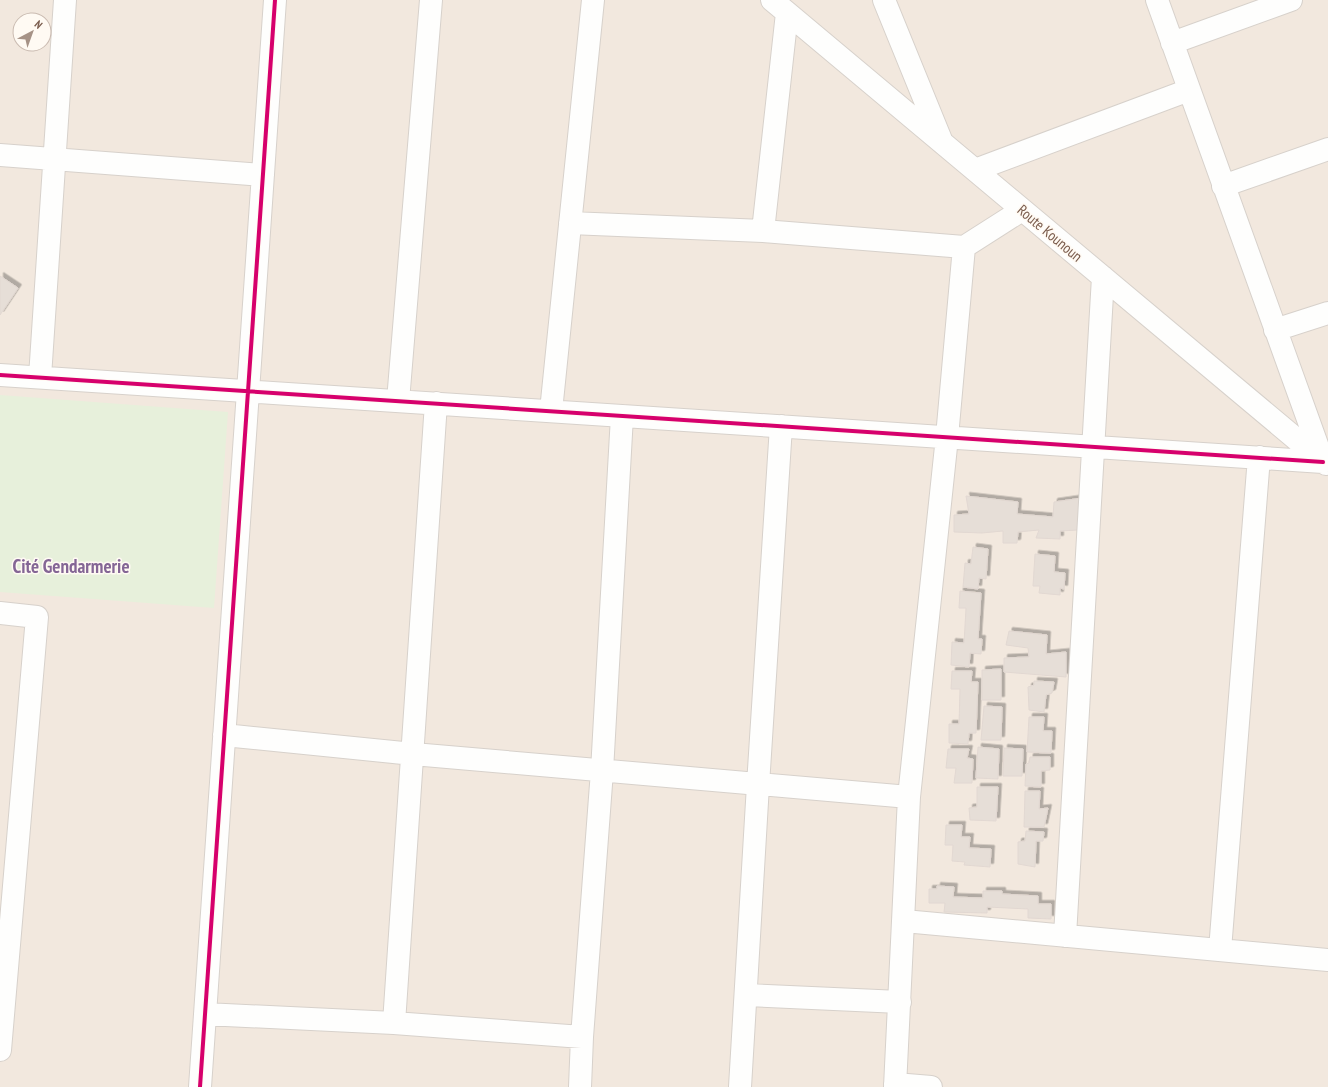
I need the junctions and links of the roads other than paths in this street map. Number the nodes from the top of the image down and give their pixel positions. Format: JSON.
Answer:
{"nodes":[{"id":1,"x":65,"y":0,"type":"edge"},
{"id":2,"x":275,"y":0,"type":"edge"},
{"id":3,"x":431,"y":0,"type":"edge"},
{"id":4,"x":593,"y":0,"type":"edge"},
{"id":5,"x":884,"y":0,"type":"edge"},
{"id":6,"x":1156,"y":0,"type":"edge"},
{"id":7,"x":1291,"y":0,"type":"edge"},
{"id":8,"x":780,"y":7,"type":"edge"},
{"id":9,"x":1172,"y":43,"type":"junction"},
{"id":10,"x":1189,"y":90,"type":"junction"},
{"id":11,"x":942,"y":142,"type":"junction"},
{"id":12,"x":1328,"y":149,"type":"edge"},
{"id":13,"x":0,"y":155,"type":"edge"},
{"id":14,"x":55,"y":159,"type":"junction"},
{"id":15,"x":975,"y":170,"type":"junction"},
{"id":16,"x":263,"y":175,"type":"junction"},
{"id":17,"x":1223,"y":186,"type":"junction"},
{"id":18,"x":1022,"y":210,"type":"junction"},
{"id":19,"x":570,"y":223,"type":"junction"},
{"id":20,"x":763,"y":231,"type":"junction"},
{"id":21,"x":964,"y":246,"type":"junction"},
{"id":22,"x":1103,"y":277,"type":"junction"},
{"id":23,"x":1328,"y":313,"type":"edge"},
{"id":24,"x":1275,"y":330,"type":"junction"},
{"id":25,"x":0,"y":375,"type":"edge"},
{"id":26,"x":40,"y":377,"type":"junction"},
{"id":27,"x":248,"y":391,"type":"junction"},
{"id":28,"x":398,"y":401,"type":"junction"},
{"id":29,"x":436,"y":404,"type":"junction"},
{"id":30,"x":551,"y":411,"type":"junction"},
{"id":31,"x":622,"y":416,"type":"junction"},
{"id":32,"x":781,"y":426,"type":"junction"},
{"id":33,"x":947,"y":437,"type":"junction"},
{"id":34,"x":1093,"y":447,"type":"junction"},
{"id":35,"x":1259,"y":457,"type":"junction"},
{"id":36,"x":1326,"y":463,"type":"edge"},
{"id":37,"x":0,"y":613,"type":"edge"},
{"id":38,"x":224,"y":735,"type":"junction"},
{"id":39,"x":413,"y":754,"type":"junction"},
{"id":40,"x":602,"y":771,"type":"junction"},
{"id":41,"x":758,"y":785,"type":"junction"},
{"id":42,"x":910,"y":797,"type":"junction"},
{"id":43,"x":904,"y":921,"type":"junction"},
{"id":44,"x":1065,"y":936,"type":"junction"},
{"id":45,"x":1220,"y":950,"type":"junction"},
{"id":46,"x":1328,"y":960,"type":"edge"},
{"id":47,"x":746,"y":995,"type":"junction"},
{"id":48,"x":900,"y":1002,"type":"junction"},
{"id":49,"x":205,"y":1014,"type":"junction"},
{"id":50,"x":394,"y":1023,"type":"junction"},
{"id":51,"x":582,"y":1038,"type":"junction"},
{"id":52,"x":0,"y":1050,"type":"edge"},
{"id":53,"x":895,"y":1085,"type":"edge"},
{"id":54,"x":200,"y":1087,"type":"edge"},
{"id":55,"x":580,"y":1087,"type":"edge"},
{"id":56,"x":740,"y":1087,"type":"edge"},
{"id":57,"x":931,"y":1087,"type":"edge"}],
"edges":[{"from":1,"to":14,"type":"street"},
{"from":2,"to":16,"type":"street"},
{"from":3,"to":28,"type":"street"},
{"from":4,"to":19,"type":"street"},
{"from":5,"to":11,"type":"street"},
{"from":6,"to":9,"type":"street"},
{"from":7,"to":9,"type":"street"},
{"from":8,"to":11,"type":"street","name":"Route Kounoun"},
{"from":8,"to":20,"type":"street"},
{"from":9,"to":10,"type":"street"},
{"from":10,"to":15,"type":"street"},
{"from":10,"to":17,"type":"street"},
{"from":11,"to":15,"type":"street","name":"Route Kounoun"},
{"from":12,"to":17,"type":"street"},
{"from":13,"to":14,"type":"street"},
{"from":14,"to":16,"type":"street"},
{"from":14,"to":26,"type":"street"},
{"from":15,"to":18,"type":"street","name":"Route Kounoun"},
{"from":16,"to":27,"type":"street"},
{"from":17,"to":24,"type":"street"},
{"from":18,"to":21,"type":"street"},
{"from":18,"to":22,"type":"street","name":"Route Kounoun"},
{"from":19,"to":20,"type":"street"},
{"from":19,"to":30,"type":"street"},
{"from":20,"to":21,"type":"street"},
{"from":21,"to":33,"type":"street"},
{"from":22,"to":34,"type":"street"},
{"from":22,"to":36,"type":"street","name":"Route Kounoun"},
{"from":23,"to":24,"type":"street"},
{"from":24,"to":36,"type":"street"},
{"from":25,"to":26,"type":"street"},
{"from":26,"to":27,"type":"street"},
{"from":27,"to":28,"type":"street"},
{"from":27,"to":38,"type":"street"},
{"from":28,"to":29,"type":"street"},
{"from":29,"to":30,"type":"street"},
{"from":29,"to":39,"type":"street"},
{"from":30,"to":31,"type":"street"},
{"from":31,"to":32,"type":"street"},
{"from":31,"to":40,"type":"street"},
{"from":32,"to":33,"type":"street"},
{"from":32,"to":41,"type":"street"},
{"from":33,"to":34,"type":"street"},
{"from":33,"to":42,"type":"street"},
{"from":34,"to":35,"type":"street"},
{"from":34,"to":44,"type":"street"},
{"from":35,"to":36,"type":"street"},
{"from":35,"to":45,"type":"street"},
{"from":37,"to":52,"type":"street"},
{"from":38,"to":39,"type":"street"},
{"from":38,"to":49,"type":"street"},
{"from":39,"to":40,"type":"street"},
{"from":39,"to":50,"type":"street"},
{"from":40,"to":41,"type":"street"},
{"from":40,"to":51,"type":"street"},
{"from":41,"to":42,"type":"street"},
{"from":41,"to":47,"type":"street"},
{"from":42,"to":43,"type":"street"},
{"from":43,"to":44,"type":"street"},
{"from":43,"to":48,"type":"street"},
{"from":44,"to":45,"type":"street"},
{"from":45,"to":46,"type":"street"},
{"from":47,"to":48,"type":"street"},
{"from":47,"to":56,"type":"street"},
{"from":48,"to":53,"type":"street"},
{"from":49,"to":50,"type":"street"},
{"from":49,"to":54,"type":"street"},
{"from":50,"to":51,"type":"street"},
{"from":51,"to":55,"type":"street"},
{"from":53,"to":57,"type":"street"}]}
